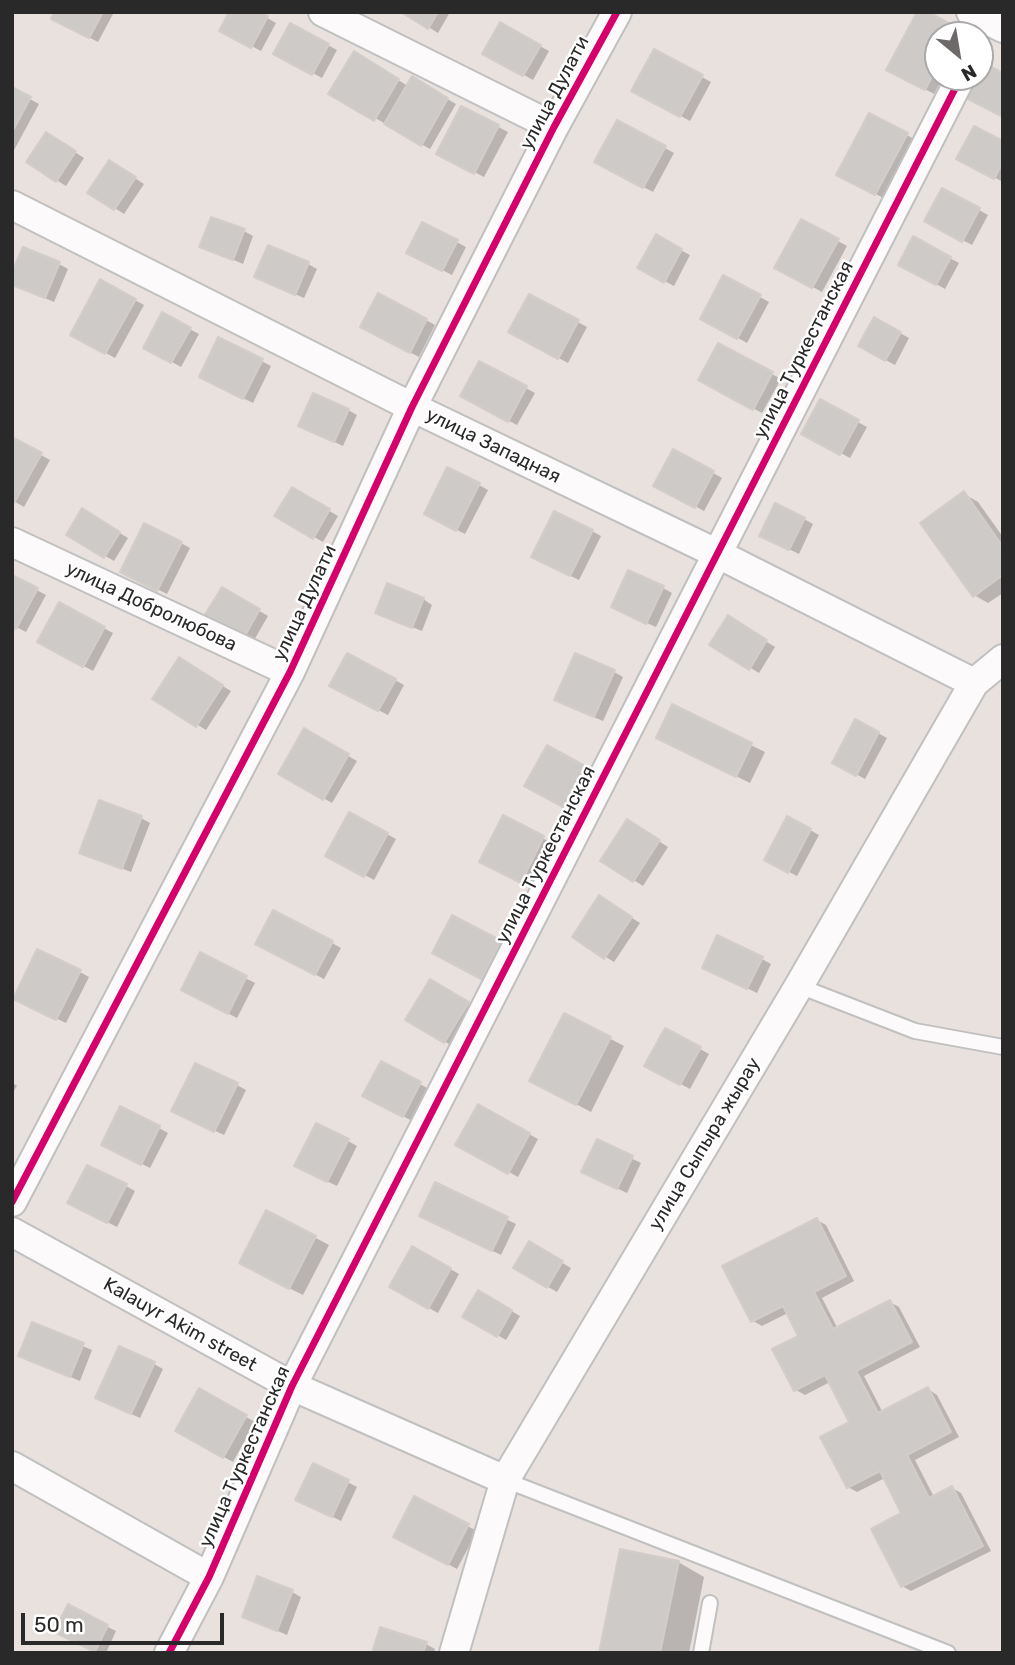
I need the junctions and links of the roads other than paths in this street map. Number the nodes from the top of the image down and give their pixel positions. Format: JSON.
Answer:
{"nodes":[{"id":1,"x":323,"y":12,"type":"edge"},
{"id":2,"x":617,"y":12,"type":"edge"},
{"id":3,"x":954,"y":91,"type":"edge"},
{"id":4,"x":554,"y":127,"type":"junction"},
{"id":5,"x":12,"y":205,"type":"edge"},
{"id":6,"x":412,"y":407,"type":"junction"},
{"id":7,"x":12,"y":542,"type":"edge"},
{"id":8,"x":718,"y":554,"type":"junction"},
{"id":9,"x":1003,"y":659,"type":"edge"},
{"id":10,"x":290,"y":673,"type":"junction"},
{"id":11,"x":974,"y":683,"type":"junction"},
{"id":12,"x":799,"y":986,"type":"junction"},
{"id":13,"x":1003,"y":1047,"type":"edge"},
{"id":14,"x":12,"y":1202,"type":"edge"},
{"id":15,"x":12,"y":1233,"type":"edge"},
{"id":16,"x":292,"y":1386,"type":"junction"},
{"id":17,"x":12,"y":1466,"type":"edge"},
{"id":18,"x":505,"y":1480,"type":"junction"},
{"id":19,"x":209,"y":1577,"type":"junction"},
{"id":20,"x":710,"y":1604,"type":"dead end"},
{"id":21,"x":170,"y":1653,"type":"edge"},
{"id":22,"x":454,"y":1653,"type":"edge"},
{"id":23,"x":701,"y":1653,"type":"edge"},
{"id":24,"x":948,"y":1653,"type":"edge"}],
"edges":[{"from":1,"to":4,"type":"street"},
{"from":2,"to":4,"type":"street","name":"улица Дулати"},
{"from":3,"to":8,"type":"street","name":"улица Туркестанская"},
{"from":4,"to":6,"type":"street","name":"улица Дулати"},
{"from":5,"to":6,"type":"street","name":"улица Западная"},
{"from":6,"to":8,"type":"street","name":"улица Западная"},
{"from":6,"to":10,"type":"street","name":"улица Дулати"},
{"from":7,"to":10,"type":"street","name":"улица Добролюбова"},
{"from":8,"to":11,"type":"street","name":"улица Западная"},
{"from":8,"to":16,"type":"street","name":"улица Туркестанская"},
{"from":9,"to":11,"type":"street","name":"улица Сыпыра жырау"},
{"from":10,"to":14,"type":"street","name":"улица Дулати"},
{"from":11,"to":12,"type":"street","name":"улица Сыпыра жырау"},
{"from":12,"to":13,"type":"lane"},
{"from":12,"to":18,"type":"street","name":"улица Сыпыра жырау"},
{"from":15,"to":16,"type":"street","name":"Kalauyr Akim street"},
{"from":16,"to":18,"type":"street","name":"Kalauyr Akim street"},
{"from":16,"to":19,"type":"street","name":"улица Туркестанская"},
{"from":17,"to":19,"type":"street"},
{"from":18,"to":22,"type":"street","name":"улица Сыпыра жырау"},
{"from":18,"to":24,"type":"lane"},
{"from":19,"to":21,"type":"street","name":"улица Туркестанская"},
{"from":20,"to":23,"type":"lane"}]}
